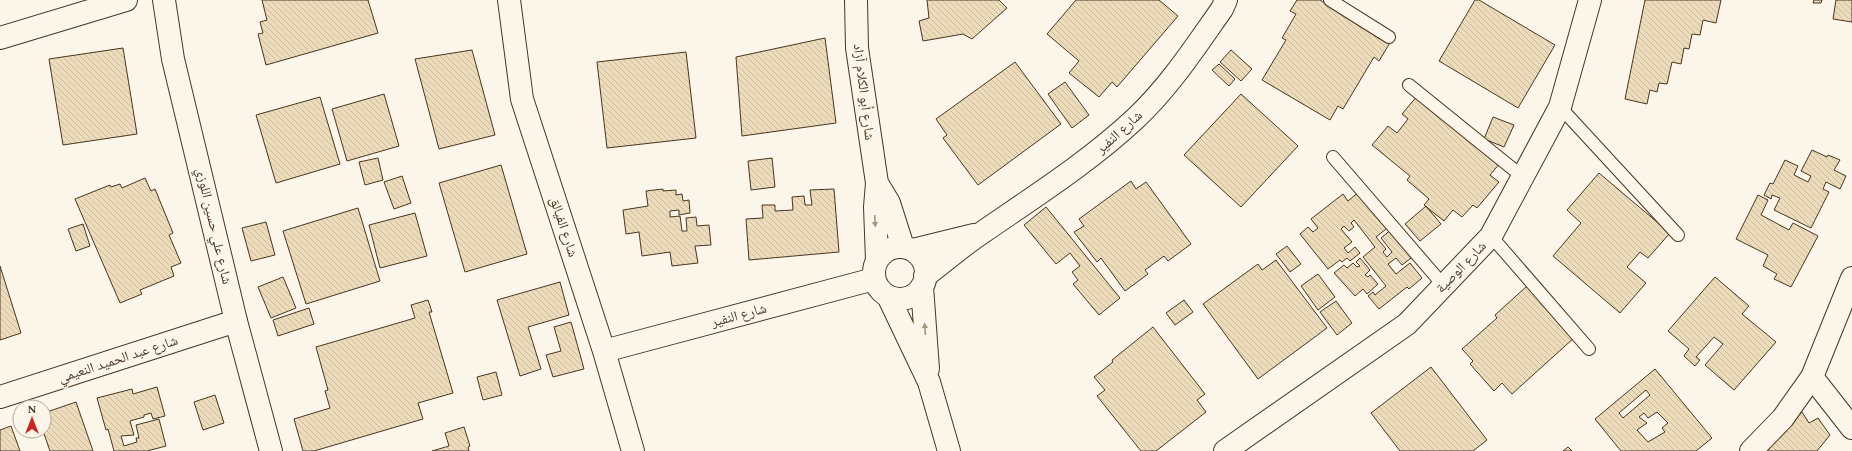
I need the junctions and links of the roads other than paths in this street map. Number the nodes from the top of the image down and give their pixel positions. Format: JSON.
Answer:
{"nodes":[{"id":1,"x":126,"y":0,"type":"edge"},
{"id":2,"x":164,"y":0,"type":"edge"},
{"id":3,"x":509,"y":0,"type":"edge"},
{"id":4,"x":856,"y":0,"type":"edge"},
{"id":5,"x":1226,"y":0,"type":"edge"},
{"id":6,"x":1330,"y":0,"type":"edge"},
{"id":7,"x":1590,"y":0,"type":"edge"},
{"id":8,"x":1389,"y":37,"type":"dead end"},
{"id":9,"x":0,"y":38,"type":"edge"},
{"id":10,"x":1409,"y":85,"type":"dead end"},
{"id":11,"x":1560,"y":107,"type":"junction"},
{"id":12,"x":1333,"y":157,"type":"dead end"},
{"id":13,"x":1523,"y":177,"type":"junction"},
{"id":14,"x":877,"y":183,"type":"junction"},
{"id":15,"x":981,"y":233,"type":"junction"},
{"id":16,"x":1678,"y":235,"type":"dead end"},
{"id":17,"x":1491,"y":236,"type":"junction"},
{"id":18,"x":908,"y":248,"type":"junction"},
{"id":19,"x":876,"y":269,"type":"junction"},
{"id":20,"x":1852,"y":278,"type":"edge"},
{"id":21,"x":924,"y":282,"type":"junction"},
{"id":22,"x":1444,"y":286,"type":"junction"},
{"id":23,"x":888,"y":296,"type":"junction"},
{"id":24,"x":236,"y":321,"type":"junction"},
{"id":25,"x":1589,"y":349,"type":"dead end"},
{"id":26,"x":604,"y":351,"type":"junction"},
{"id":27,"x":1812,"y":377,"type":"junction"},
{"id":28,"x":929,"y":382,"type":"junction"},
{"id":29,"x":0,"y":397,"type":"edge"},
{"id":30,"x":1852,"y":428,"type":"edge"},
{"id":31,"x":271,"y":451,"type":"edge"},
{"id":32,"x":633,"y":451,"type":"edge"},
{"id":33,"x":949,"y":451,"type":"edge"},
{"id":34,"x":1225,"y":451,"type":"edge"},
{"id":35,"x":1752,"y":451,"type":"edge"}],
"edges":[{"from":1,"to":9,"type":"street"},
{"from":2,"to":24,"type":"street","name":"شارع علي حسين اللوزي"},
{"from":3,"to":26,"type":"street","name":"شارع الفيالق"},
{"from":4,"to":14,"type":"street","name":"شارع أبو الكلام آزاد"},
{"from":5,"to":15,"type":"street","name":"شارع النفير"},
{"from":6,"to":8,"type":"lane"},
{"from":7,"to":11,"type":"street","name":"شارع الوصية"},
{"from":10,"to":13,"type":"lane"},
{"from":11,"to":13,"type":"street","name":"شارع الوصية"},
{"from":11,"to":16,"type":"lane"},
{"from":12,"to":22,"type":"lane"},
{"from":13,"to":17,"type":"street","name":"شارع الوصية"},
{"from":14,"to":18,"type":"street","name":"شارع أبو الكلام آزاد"},
{"from":14,"to":19,"type":"street","name":"شارع أبو الكلام آزاد","one_way":true},
{"from":15,"to":18,"type":"street","name":"شارع النفير"},
{"from":15,"to":21,"type":"street","name":"شارع النفير"},
{"from":17,"to":22,"type":"street","name":"شارع الوصية"},
{"from":17,"to":25,"type":"lane"},
{"from":18,"to":19,"type":"street"},
{"from":18,"to":21,"type":"street"},
{"from":19,"to":23,"type":"street"},
{"from":19,"to":26,"type":"street","name":"شارع النفير"},
{"from":20,"to":27,"type":"street"},
{"from":21,"to":23,"type":"street"},
{"from":28,"to":21,"type":"street","one_way":true},
{"from":22,"to":34,"type":"street","name":"شارع الوصية"},
{"from":23,"to":28,"type":"street"},
{"from":24,"to":29,"type":"street","name":"شارع عبد الحميد النعيمي"},
{"from":24,"to":31,"type":"street","name":"شارع علي حسين اللوزي"},
{"from":26,"to":32,"type":"street","name":"شارع الفيالق"},
{"from":27,"to":30,"type":"street"},
{"from":27,"to":35,"type":"street"},
{"from":28,"to":33,"type":"street"}]}
